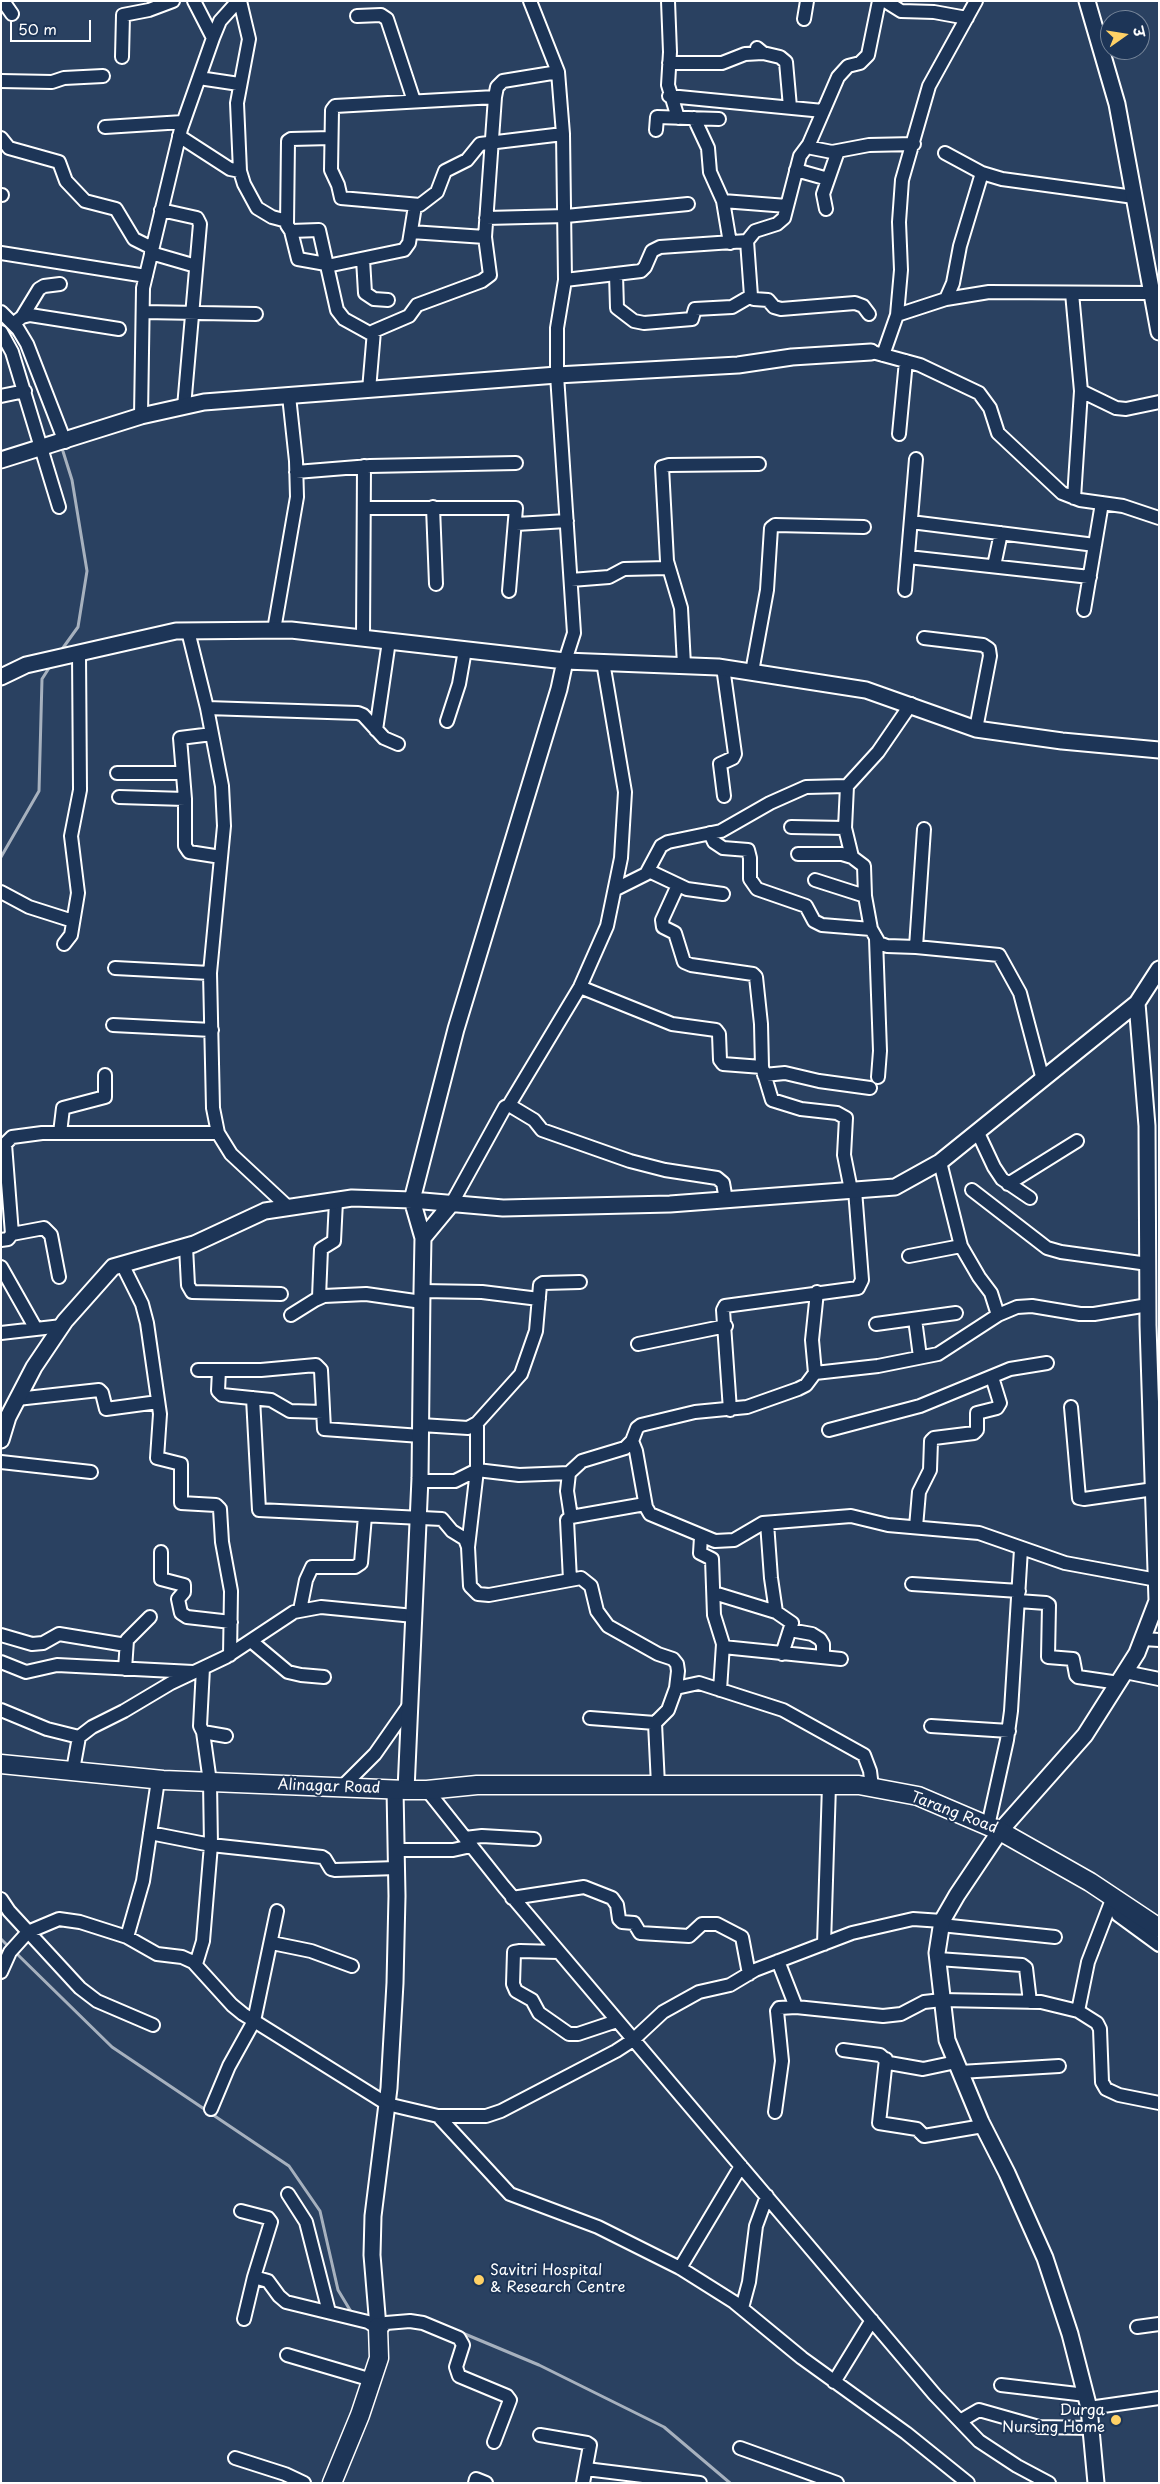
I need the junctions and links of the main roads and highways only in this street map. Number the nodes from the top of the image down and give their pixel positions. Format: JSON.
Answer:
{"nodes":[{"id":1,"x":1,"y":1764,"type":"edge"},
{"id":2,"x":658,"y":1785,"type":"joint"},
{"id":3,"x":1159,"y":1928,"type":"edge"},
{"id":4,"x":378,"y":2326,"type":"road end"},
{"id":5,"x":332,"y":2483,"type":"edge"}],
"edges":[{"from":1,"to":2,"type":"main road","name":"Alinagar Road"},
{"from":2,"to":3,"type":"main road","name":"Tarang Road"},
{"from":4,"to":5,"type":"main road"}]}
